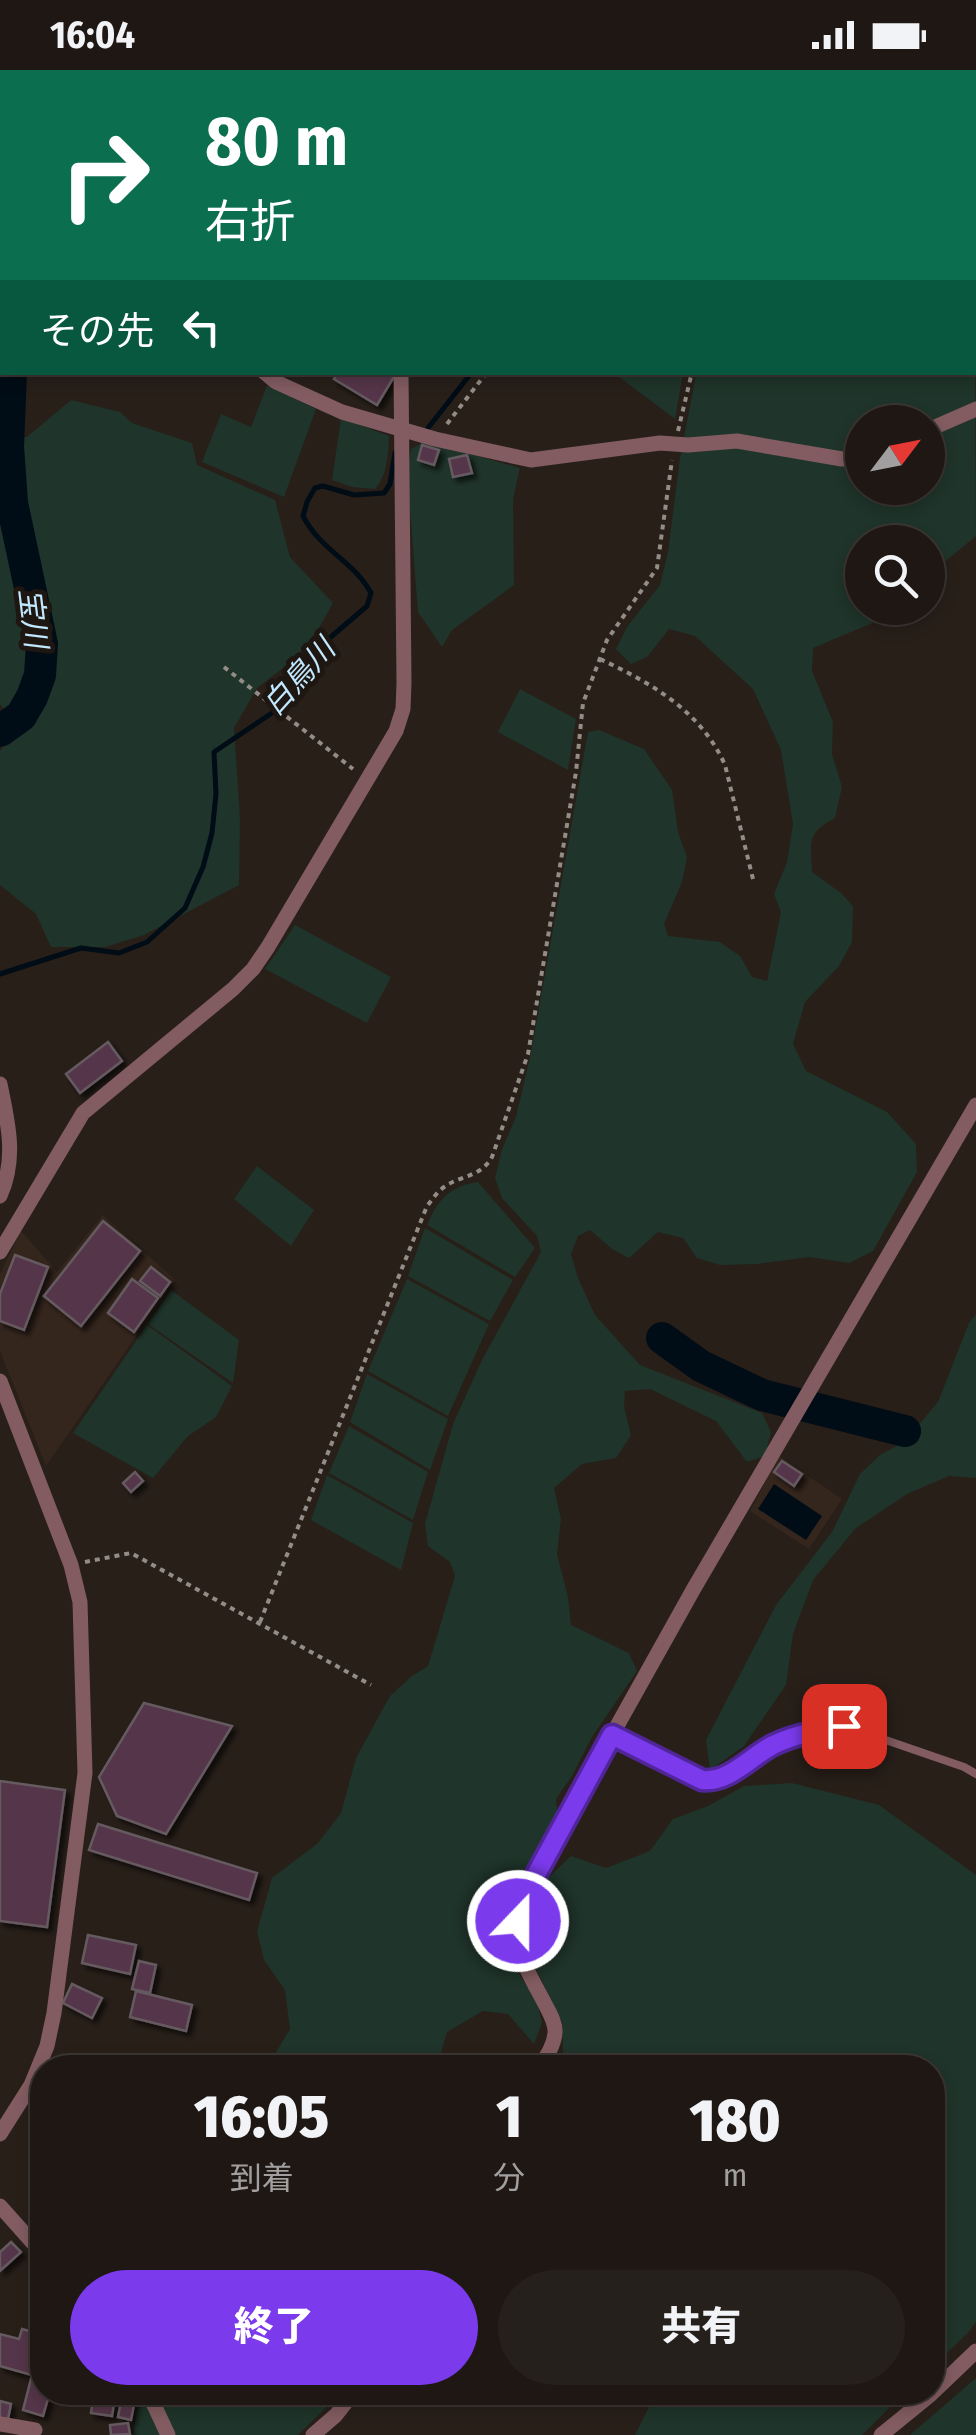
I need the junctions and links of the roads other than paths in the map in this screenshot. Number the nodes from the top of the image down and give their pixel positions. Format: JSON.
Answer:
{"nodes":[{"id":1,"x":268,"y":375,"type":"edge"},
{"id":2,"x":401,"y":375,"type":"edge"},
{"id":3,"x":976,"y":409,"type":"edge"},
{"id":4,"x":945,"y":423,"type":"edge"},
{"id":5,"x":402,"y":430,"type":"junction"},
{"id":6,"x":845,"y":460,"type":"edge"},
{"id":7,"x":0,"y":1084,"type":"edge"},
{"id":8,"x":976,"y":1105,"type":"edge"},
{"id":9,"x":0,"y":1196,"type":"edge"},
{"id":10,"x":0,"y":1252,"type":"edge"},
{"id":11,"x":0,"y":1381,"type":"edge"},
{"id":12,"x":612,"y":1735,"type":"junction"},
{"id":13,"x":976,"y":1774,"type":"edge"},
{"id":14,"x":43,"y":2055,"type":"edge"},
{"id":15,"x":548,"y":2055,"type":"edge"},
{"id":16,"x":30,"y":2087,"type":"edge"},
{"id":17,"x":0,"y":2134,"type":"edge"},
{"id":18,"x":0,"y":2206,"type":"edge"},
{"id":19,"x":30,"y":2240,"type":"edge"},
{"id":20,"x":976,"y":2351,"type":"edge"},
{"id":21,"x":945,"y":2381,"type":"edge"},
{"id":22,"x":154,"y":2405,"type":"edge"},
{"id":23,"x":343,"y":2405,"type":"edge"},
{"id":24,"x":918,"y":2405,"type":"edge"},
{"id":25,"x":0,"y":2424,"type":"edge"},
{"id":26,"x":35,"y":2430,"type":"dead end"},
{"id":27,"x":168,"y":2435,"type":"edge"},
{"id":28,"x":313,"y":2435,"type":"edge"},
{"id":29,"x":881,"y":2435,"type":"edge"}],
"edges":[{"from":1,"to":5,"type":"street"},
{"from":2,"to":5,"type":"street"},
{"from":3,"to":4,"type":"street"},
{"from":5,"to":6,"type":"street"},
{"from":5,"to":10,"type":"street"},
{"from":7,"to":9,"type":"street"},
{"from":8,"to":12,"type":"street"},
{"from":11,"to":14,"type":"street"},
{"from":12,"to":13,"type":"lane"},
{"from":12,"to":15,"type":"street"},
{"from":16,"to":17,"type":"street"},
{"from":18,"to":19,"type":"street"},
{"from":20,"to":21,"type":"street"},
{"from":22,"to":27,"type":"street"},
{"from":23,"to":28,"type":"street"},
{"from":24,"to":29,"type":"street"},
{"from":25,"to":26,"type":"street"}]}
